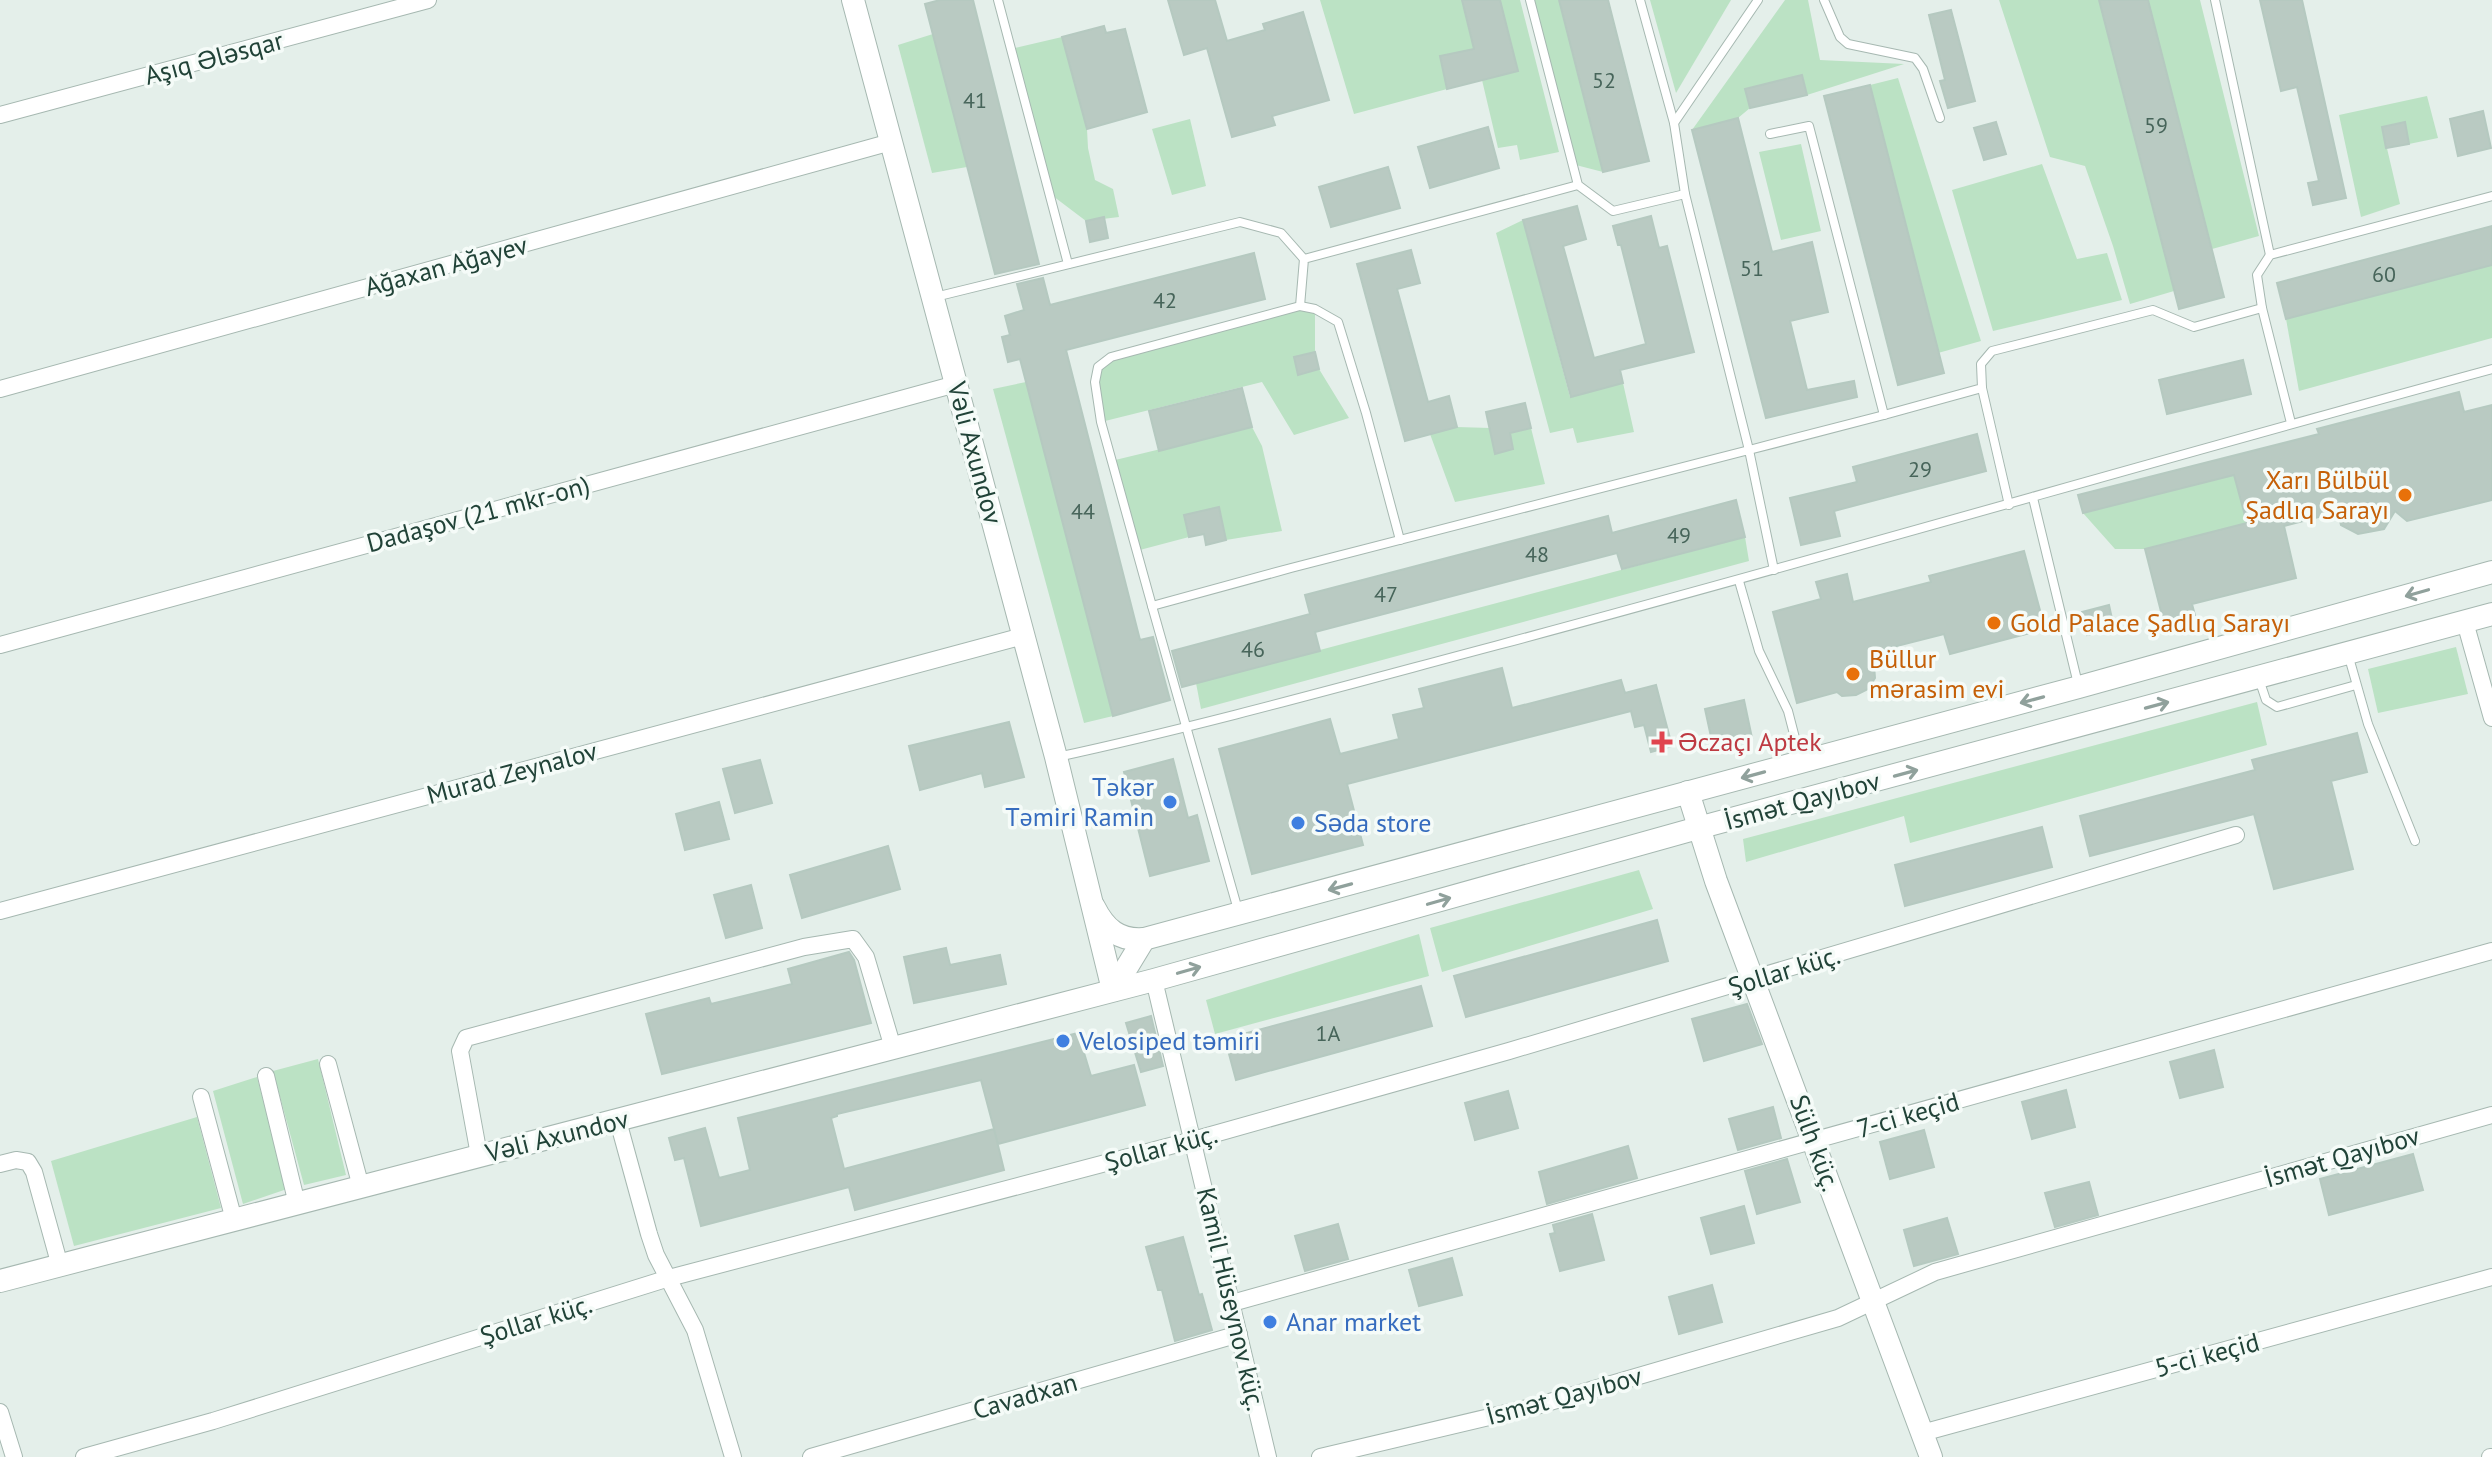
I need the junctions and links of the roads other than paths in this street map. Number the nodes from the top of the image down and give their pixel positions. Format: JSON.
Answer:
{"nodes":[{"id":1,"x":428,"y":0,"type":"edge"},
{"id":2,"x":853,"y":0,"type":"edge"},
{"id":3,"x":998,"y":0,"type":"edge"},
{"id":4,"x":1530,"y":0,"type":"edge"},
{"id":5,"x":1640,"y":0,"type":"edge"},
{"id":6,"x":1758,"y":0,"type":"edge"},
{"id":7,"x":1824,"y":0,"type":"edge"},
{"id":8,"x":2215,"y":0,"type":"edge"},
{"id":9,"x":0,"y":115,"type":"edge"},
{"id":10,"x":1940,"y":118,"type":"dead end"},
{"id":11,"x":1674,"y":123,"type":"junction"},
{"id":12,"x":1770,"y":134,"type":"dead end"},
{"id":13,"x":891,"y":142,"type":"junction"},
{"id":14,"x":1578,"y":185,"type":"junction"},
{"id":15,"x":1685,"y":194,"type":"junction"},
{"id":16,"x":2492,"y":196,"type":"edge"},
{"id":17,"x":2270,"y":255,"type":"junction"},
{"id":18,"x":1304,"y":259,"type":"junction"},
{"id":19,"x":1068,"y":264,"type":"junction"},
{"id":20,"x":932,"y":297,"type":"junction"},
{"id":21,"x":1300,"y":306,"type":"junction"},
{"id":22,"x":2262,"y":308,"type":"junction"},
{"id":23,"x":2492,"y":369,"type":"edge"},
{"id":24,"x":956,"y":384,"type":"junction"},
{"id":25,"x":1982,"y":388,"type":"junction"},
{"id":26,"x":0,"y":389,"type":"edge"},
{"id":27,"x":1884,"y":415,"type":"junction"},
{"id":28,"x":2291,"y":423,"type":"junction"},
{"id":29,"x":1749,"y":450,"type":"junction"},
{"id":30,"x":2033,"y":498,"type":"junction"},
{"id":31,"x":2009,"y":505,"type":"junction"},
{"id":32,"x":1400,"y":540,"type":"junction"},
{"id":33,"x":1774,"y":570,"type":"junction"},
{"id":34,"x":2492,"y":572,"type":"edge"},
{"id":35,"x":1739,"y":581,"type":"junction"},
{"id":36,"x":1152,"y":606,"type":"junction"},
{"id":37,"x":2492,"y":614,"type":"edge"},
{"id":38,"x":2336,"y":615,"type":"junction"},
{"id":39,"x":2465,"y":622,"type":"junction"},
{"id":40,"x":1023,"y":636,"type":"junction"},
{"id":41,"x":0,"y":645,"type":"edge"},
{"id":42,"x":2347,"y":653,"type":"junction"},
{"id":43,"x":2258,"y":678,"type":"junction"},
{"id":44,"x":2356,"y":685,"type":"junction"},
{"id":45,"x":2079,"y":687,"type":"junction"},
{"id":46,"x":2492,"y":718,"type":"edge"},
{"id":47,"x":2089,"y":723,"type":"junction"},
{"id":48,"x":1186,"y":729,"type":"junction"},
{"id":49,"x":1056,"y":757,"type":"junction"},
{"id":50,"x":1801,"y":762,"type":"junction"},
{"id":51,"x":1688,"y":792,"type":"junction"},
{"id":52,"x":1698,"y":828,"type":"junction"},
{"id":53,"x":2236,"y":835,"type":"dead end"},
{"id":54,"x":2415,"y":841,"type":"dead end"},
{"id":55,"x":1094,"y":907,"type":"junction"},
{"id":56,"x":0,"y":911,"type":"edge"},
{"id":57,"x":1239,"y":915,"type":"junction"},
{"id":58,"x":1144,"y":939,"type":"junction"},
{"id":59,"x":2492,"y":951,"type":"edge"},
{"id":60,"x":1154,"y":980,"type":"junction"},
{"id":61,"x":1754,"y":980,"type":"junction"},
{"id":62,"x":1113,"y":990,"type":"junction"},
{"id":63,"x":893,"y":1048,"type":"junction"},
{"id":64,"x":328,"y":1064,"type":"dead end"},
{"id":65,"x":266,"y":1076,"type":"dead end"},
{"id":66,"x":201,"y":1097,"type":"dead end"},
{"id":67,"x":2492,"y":1115,"type":"edge"},
{"id":68,"x":618,"y":1121,"type":"junction"},
{"id":69,"x":1193,"y":1140,"type":"junction"},
{"id":70,"x":1814,"y":1141,"type":"junction"},
{"id":71,"x":479,"y":1155,"type":"junction"},
{"id":72,"x":0,"y":1164,"type":"edge"},
{"id":73,"x":361,"y":1187,"type":"junction"},
{"id":74,"x":297,"y":1204,"type":"junction"},
{"id":75,"x":234,"y":1220,"type":"junction"},
{"id":76,"x":60,"y":1266,"type":"junction"},
{"id":77,"x":2492,"y":1277,"type":"edge"},
{"id":78,"x":669,"y":1278,"type":"junction"},
{"id":79,"x":0,"y":1281,"type":"edge"},
{"id":80,"x":1874,"y":1302,"type":"junction"},
{"id":81,"x":1232,"y":1303,"type":"junction"},
{"id":82,"x":1239,"y":1334,"type":"junction"},
{"id":83,"x":0,"y":1412,"type":"edge"},
{"id":84,"x":1922,"y":1433,"type":"junction"},
{"id":85,"x":14,"y":1457,"type":"edge"},
{"id":86,"x":84,"y":1457,"type":"edge"},
{"id":87,"x":733,"y":1457,"type":"edge"},
{"id":88,"x":811,"y":1457,"type":"edge"},
{"id":89,"x":1268,"y":1457,"type":"edge"},
{"id":90,"x":1320,"y":1457,"type":"edge"},
{"id":91,"x":1931,"y":1457,"type":"edge"}],
"edges":[{"from":1,"to":9,"type":"street","name":"Aşıq Ələsqar"},
{"from":2,"to":13,"type":"street","name":"Vəli Axundov"},
{"from":3,"to":19,"type":"lane"},
{"from":4,"to":14,"type":"lane"},
{"from":5,"to":11,"type":"lane"},
{"from":6,"to":11,"type":"lane"},
{"from":7,"to":10,"type":"lane"},
{"from":8,"to":17,"type":"lane"},
{"from":11,"to":15,"type":"lane"},
{"from":12,"to":27,"type":"lane"},
{"from":13,"to":20,"type":"street","name":"Vəli Axundov"},
{"from":13,"to":26,"type":"street","name":"Ağaxan Ağayev"},
{"from":14,"to":15,"type":"lane"},
{"from":14,"to":18,"type":"lane"},
{"from":15,"to":29,"type":"lane"},
{"from":16,"to":17,"type":"lane"},
{"from":17,"to":22,"type":"lane"},
{"from":18,"to":19,"type":"lane"},
{"from":18,"to":21,"type":"lane"},
{"from":19,"to":20,"type":"lane"},
{"from":20,"to":24,"type":"street","name":"Vəli Axundov"},
{"from":21,"to":32,"type":"lane"},
{"from":21,"to":36,"type":"lane"},
{"from":22,"to":25,"type":"lane"},
{"from":22,"to":28,"type":"lane"},
{"from":23,"to":28,"type":"lane"},
{"from":24,"to":40,"type":"street","name":"Vəli Axundov"},
{"from":24,"to":41,"type":"street","name":"Dadaşov (21 mkr-on)"},
{"from":25,"to":27,"type":"lane"},
{"from":25,"to":31,"type":"lane"},
{"from":27,"to":29,"type":"lane"},
{"from":28,"to":30,"type":"lane"},
{"from":29,"to":32,"type":"lane"},
{"from":29,"to":33,"type":"lane"},
{"from":30,"to":31,"type":"lane"},
{"from":30,"to":45,"type":"lane"},
{"from":31,"to":33,"type":"lane"},
{"from":32,"to":36,"type":"lane"},
{"from":33,"to":35,"type":"lane"},
{"from":34,"to":38,"type":"street","name":"İsmət Qayıbov","one_way":true},
{"from":35,"to":48,"type":"lane"},
{"from":35,"to":50,"type":"lane"},
{"from":36,"to":48,"type":"lane"},
{"from":37,"to":39,"type":"street","name":"İsmət Qayıbov"},
{"from":38,"to":42,"type":"street"},
{"from":38,"to":45,"type":"street","name":"İsmət Qayıbov"},
{"from":39,"to":42,"type":"street","name":"İsmət Qayıbov"},
{"from":39,"to":46,"type":"street"},
{"from":40,"to":49,"type":"street","name":"Vəli Axundov"},
{"from":40,"to":56,"type":"street","name":"Murad Zeynalov"},
{"from":42,"to":43,"type":"street","name":"İsmət Qayıbov"},
{"from":42,"to":44,"type":"lane"},
{"from":43,"to":44,"type":"lane"},
{"from":47,"to":43,"type":"street","name":"İsmət Qayıbov","one_way":true},
{"from":44,"to":54,"type":"lane"},
{"from":45,"to":47,"type":"street"},
{"from":45,"to":50,"type":"street","name":"İsmət Qayıbov","one_way":true},
{"from":52,"to":47,"type":"street","name":"İsmət Qayıbov","one_way":true},
{"from":48,"to":49,"type":"lane"},
{"from":48,"to":57,"type":"lane"},
{"from":49,"to":55,"type":"street","name":"Vəli Axundov"},
{"from":50,"to":51,"type":"street","name":"İsmət Qayıbov","one_way":true},
{"from":51,"to":52,"type":"street","name":"Sülh küç."},
{"from":51,"to":57,"type":"street","name":"İsmət Qayıbov","one_way":true},
{"from":60,"to":52,"type":"street","name":"İsmət Qayıbov","one_way":true},
{"from":52,"to":61,"type":"street","name":"Sülh küç."},
{"from":53,"to":61,"type":"street","name":"Şollar küç."},
{"from":55,"to":58,"type":"street"},
{"from":55,"to":62,"type":"street","name":"Vəli Axundov"},
{"from":57,"to":58,"type":"street","name":"İsmət Qayıbov"},
{"from":58,"to":60,"type":"street"},
{"from":58,"to":62,"type":"street"},
{"from":59,"to":70,"type":"street","name":"7-ci keçid"},
{"from":60,"to":62,"type":"street","name":"İsmət Qayıbov"},
{"from":60,"to":69,"type":"street","name":"Kamil Hüseynov küç."},
{"from":61,"to":69,"type":"street","name":"Şollar küç."},
{"from":61,"to":70,"type":"street","name":"Sülh küç."},
{"from":62,"to":63,"type":"street","name":"Vəli Axundov"},
{"from":63,"to":68,"type":"street","name":"Vəli Axundov"},
{"from":63,"to":71,"type":"street"},
{"from":64,"to":73,"type":"street"},
{"from":65,"to":74,"type":"street"},
{"from":66,"to":75,"type":"street"},
{"from":67,"to":80,"type":"street","name":"İsmət Qayıbov"},
{"from":68,"to":71,"type":"street","name":"Vəli Axundov"},
{"from":68,"to":78,"type":"street"},
{"from":69,"to":78,"type":"street","name":"Şollar küç."},
{"from":69,"to":81,"type":"street","name":"Kamil Hüseynov küç."},
{"from":70,"to":80,"type":"street","name":"Sülh küç."},
{"from":70,"to":81,"type":"street","name":"7-ci keçid"},
{"from":71,"to":73,"type":"street","name":"Vəli Axundov"},
{"from":72,"to":76,"type":"street"},
{"from":73,"to":74,"type":"street","name":"Vəli Axundov"},
{"from":74,"to":75,"type":"street","name":"Vəli Axundov"},
{"from":75,"to":76,"type":"street","name":"Vəli Axundov"},
{"from":76,"to":79,"type":"street","name":"Vəli Axundov"},
{"from":77,"to":84,"type":"street","name":"5-ci keçid"},
{"from":78,"to":86,"type":"street","name":"Şollar küç."},
{"from":78,"to":87,"type":"street"},
{"from":80,"to":84,"type":"street","name":"Sülh küç."},
{"from":80,"to":90,"type":"street","name":"İsmət Qayıbov"},
{"from":81,"to":82,"type":"street","name":"Kamil Hüseynov küç."},
{"from":82,"to":88,"type":"street","name":"Cavadxan"},
{"from":82,"to":89,"type":"street","name":"Kamil Hüseynov küç."},
{"from":83,"to":85,"type":"street"},
{"from":84,"to":91,"type":"street","name":"Sülh küç."}]}
